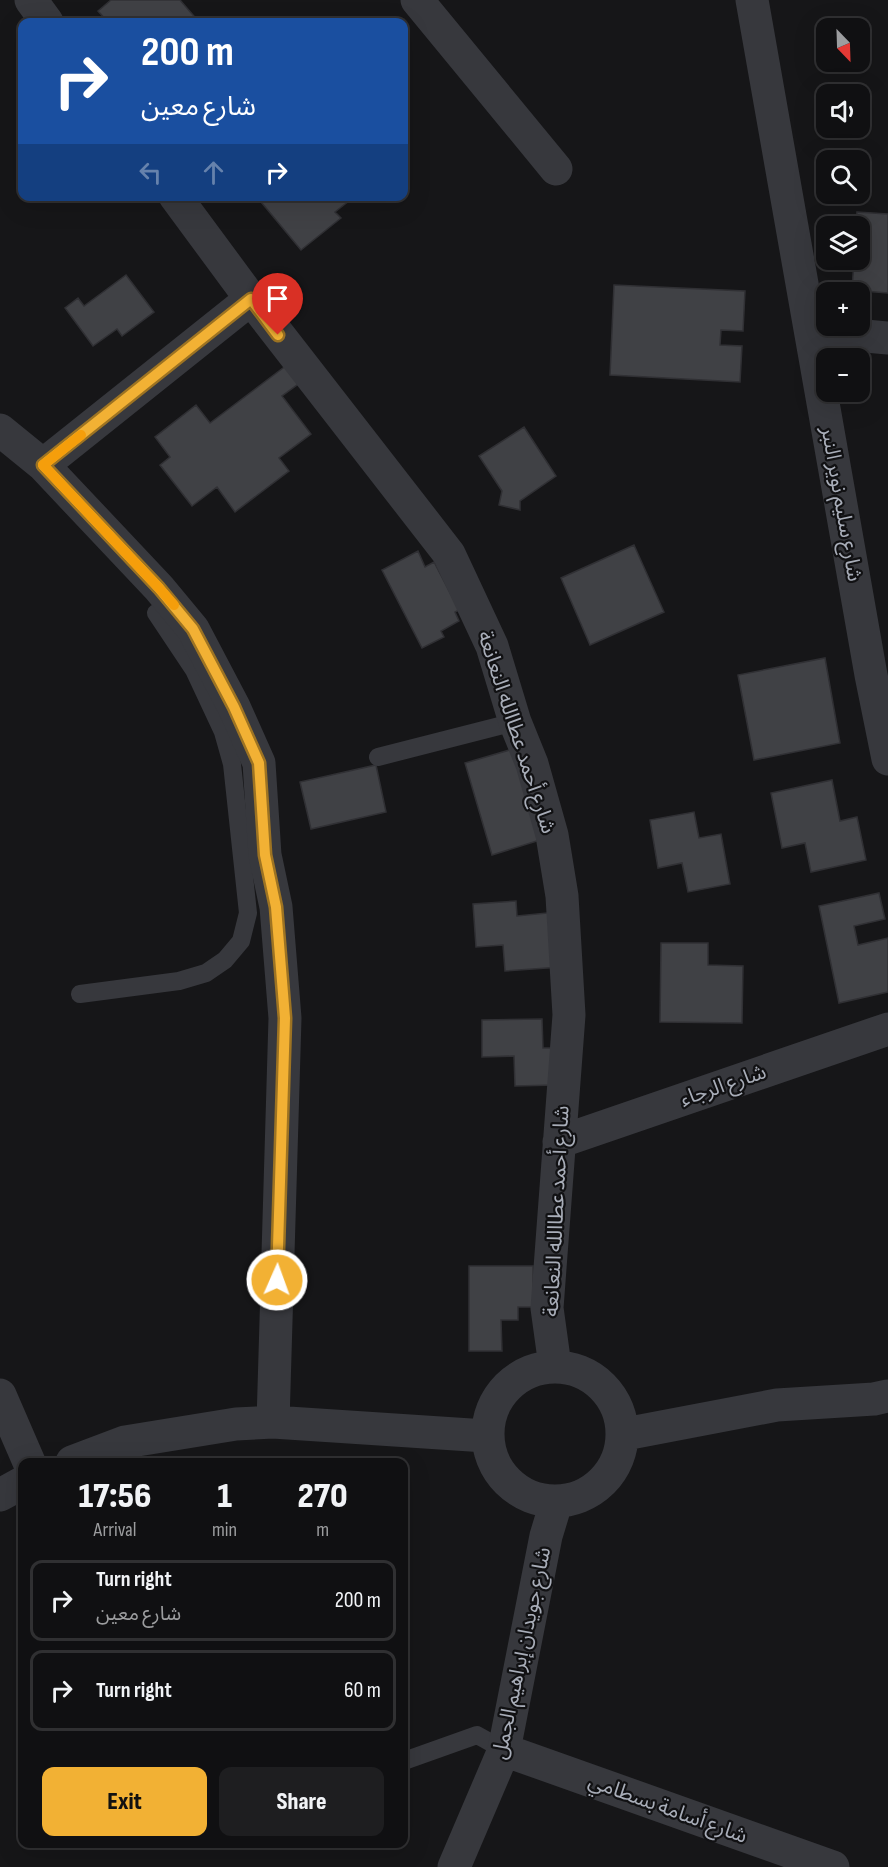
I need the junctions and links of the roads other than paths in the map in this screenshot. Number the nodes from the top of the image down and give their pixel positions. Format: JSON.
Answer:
{"nodes":[{"id":1,"x":31,"y":0,"type":"edge"},
{"id":2,"x":417,"y":0,"type":"edge"},
{"id":3,"x":752,"y":0,"type":"edge"},
{"id":4,"x":44,"y":18,"type":"edge"},
{"id":5,"x":556,"y":169,"type":"dead end"},
{"id":6,"x":179,"y":201,"type":"edge"},
{"id":7,"x":251,"y":299,"type":"junction"},
{"id":8,"x":812,"y":331,"type":"junction"},
{"id":9,"x":888,"y":338,"type":"edge"},
{"id":10,"x":0,"y":430,"type":"edge"},
{"id":11,"x":43,"y":465,"type":"junction"},
{"id":12,"x":156,"y":613,"type":"dead end"},
{"id":13,"x":880,"y":673,"type":"edge"},
{"id":14,"x":515,"y":722,"type":"junction"},
{"id":15,"x":378,"y":757,"type":"dead end"},
{"id":16,"x":888,"y":759,"type":"edge"},
{"id":17,"x":250,"y":811,"type":"junction"},
{"id":18,"x":80,"y":994,"type":"dead end"},
{"id":19,"x":888,"y":1029,"type":"edge"},
{"id":20,"x":559,"y":1142,"type":"junction"},
{"id":21,"x":555,"y":1366,"type":"junction"},
{"id":22,"x":0,"y":1395,"type":"edge"},
{"id":23,"x":888,"y":1396,"type":"edge"},
{"id":24,"x":273,"y":1422,"type":"junction"},
{"id":25,"x":625,"y":1434,"type":"junction"},
{"id":26,"x":486,"y":1436,"type":"junction"},
{"id":27,"x":27,"y":1458,"type":"edge"},
{"id":28,"x":83,"y":1458,"type":"edge"},
{"id":29,"x":18,"y":1485,"type":"edge"},
{"id":30,"x":0,"y":1495,"type":"edge"},
{"id":31,"x":556,"y":1503,"type":"junction"},
{"id":32,"x":504,"y":1750,"type":"junction"},
{"id":33,"x":408,"y":1760,"type":"edge"},
{"id":34,"x":454,"y":1867,"type":"edge"},
{"id":35,"x":832,"y":1867,"type":"edge"}],
"edges":[{"from":1,"to":4,"type":"street"},
{"from":2,"to":5,"type":"street"},
{"from":3,"to":8,"type":"street","name":"شارع سليم نوير النبر"},
{"from":6,"to":7,"type":"street","name":"شارع أحمد عطاالله النعانعة"},
{"from":7,"to":11,"type":"street"},
{"from":7,"to":14,"type":"street","name":"شارع أحمد عطاالله النعانعة"},
{"from":8,"to":9,"type":"street"},
{"from":8,"to":13,"type":"street","name":"شارع سليم نوير النبر"},
{"from":10,"to":11,"type":"street"},
{"from":11,"to":17,"type":"street"},
{"from":12,"to":17,"type":"lane"},
{"from":13,"to":16,"type":"street","name":"شارع سليم نوير النبر"},
{"from":14,"to":15,"type":"lane"},
{"from":14,"to":20,"type":"street","name":"شارع أحمد عطاالله النعانعة"},
{"from":17,"to":18,"type":"lane"},
{"from":17,"to":24,"type":"street"},
{"from":19,"to":20,"type":"street","name":"شارع الرجاء"},
{"from":20,"to":21,"type":"street","name":"شارع أحمد عطاالله النعانعة"},
{"from":21,"to":25,"type":"street"},
{"from":21,"to":26,"type":"street"},
{"from":22,"to":27,"type":"street"},
{"from":23,"to":25,"type":"street"},
{"from":24,"to":26,"type":"street"},
{"from":24,"to":28,"type":"street"},
{"from":25,"to":31,"type":"street"},
{"from":26,"to":31,"type":"street"},
{"from":29,"to":30,"type":"street"},
{"from":31,"to":32,"type":"street","name":"شارع جويدان إبراهيم الجمل"},
{"from":32,"to":33,"type":"lane"},
{"from":32,"to":34,"type":"street","name":"شارع جويدان إبراهيم الجمل"},
{"from":32,"to":35,"type":"street","name":"شارع أسامة بسطامي"}]}
